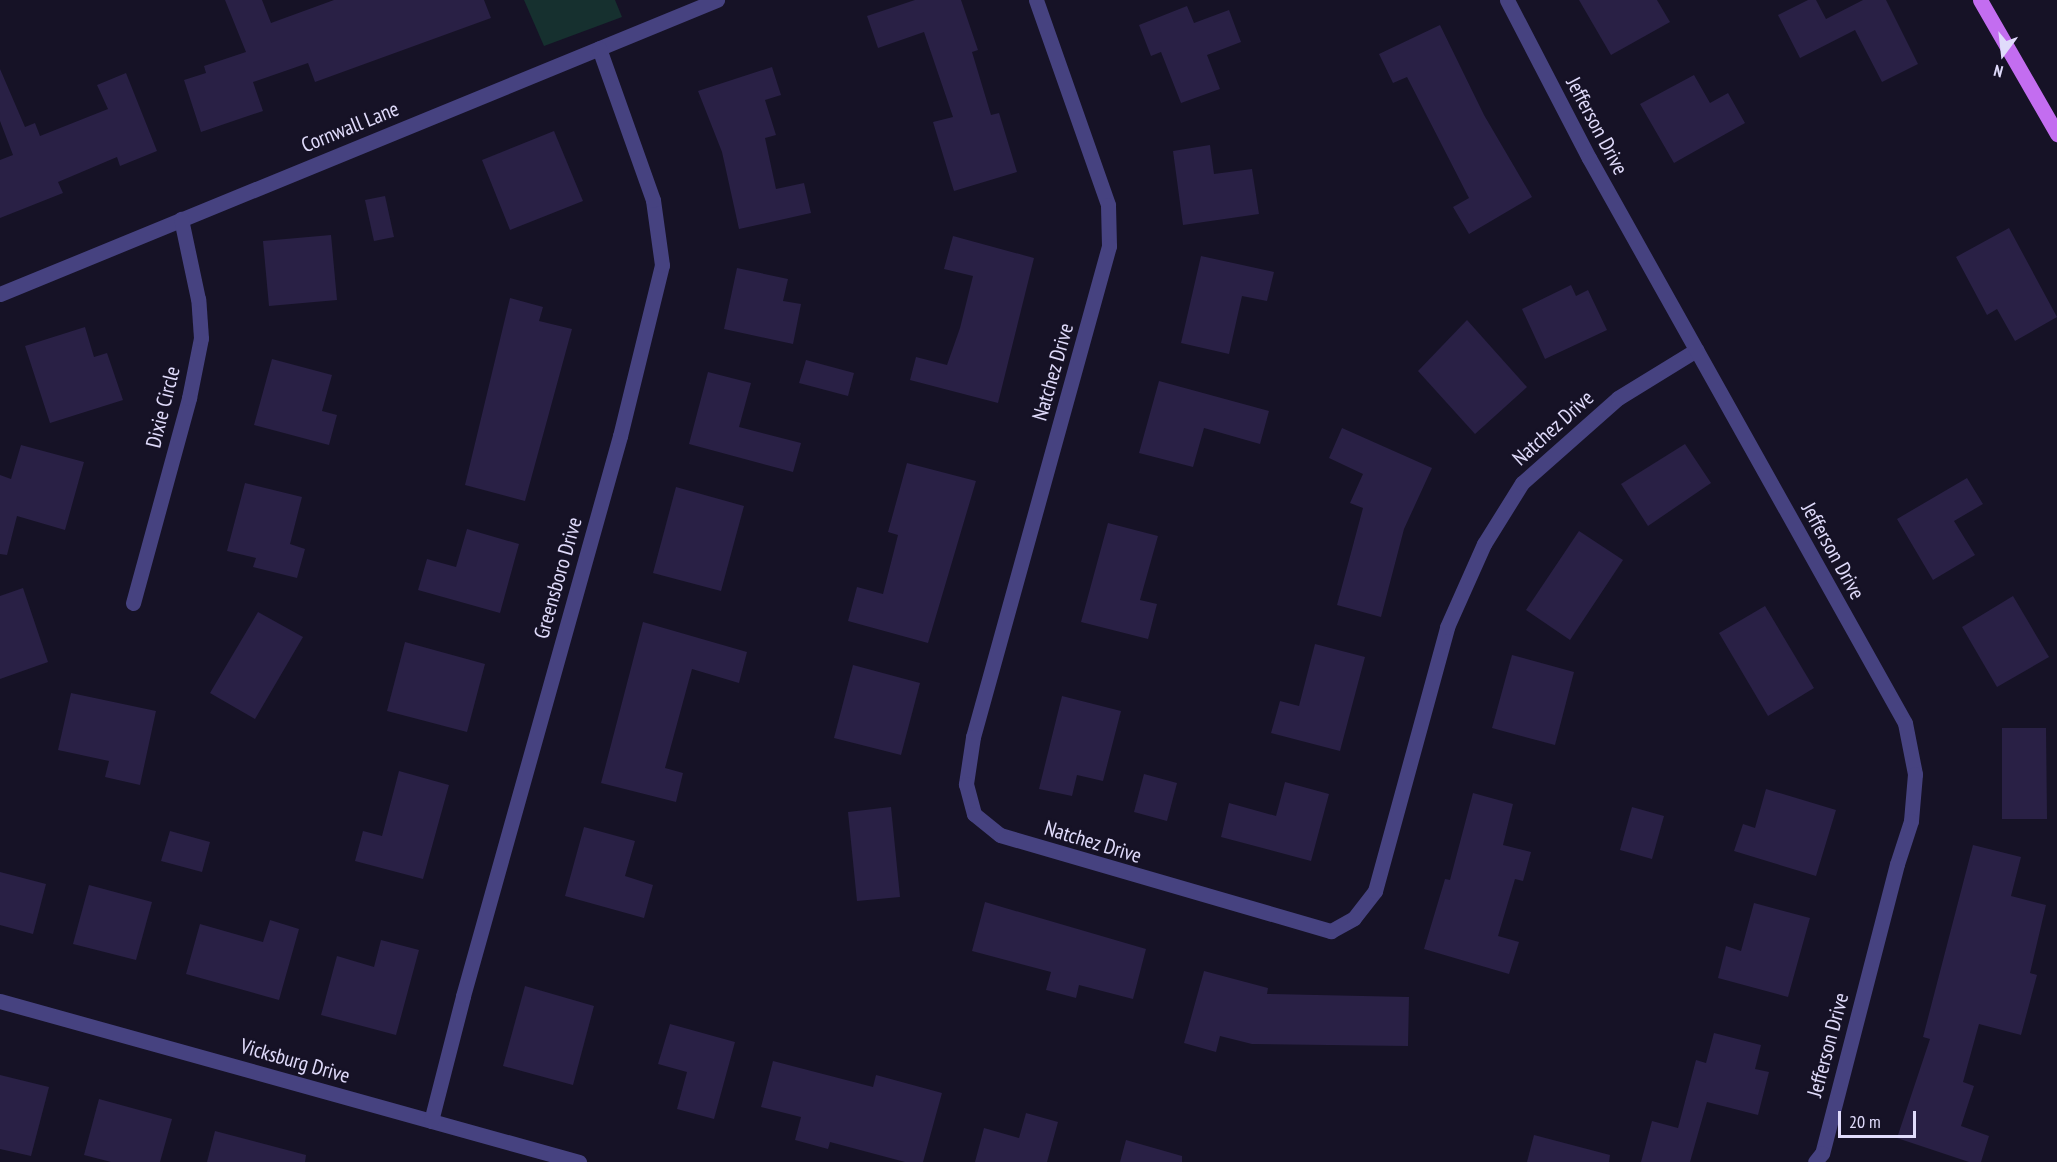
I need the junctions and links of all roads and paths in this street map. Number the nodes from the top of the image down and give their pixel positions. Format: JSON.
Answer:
{"nodes":[{"id":1,"x":717,"y":0,"type":"edge"},
{"id":2,"x":1036,"y":0,"type":"edge"},
{"id":3,"x":1507,"y":0,"type":"edge"},
{"id":4,"x":1980,"y":0,"type":"edge"},
{"id":5,"x":599,"y":48,"type":"junction"},
{"id":6,"x":2057,"y":134,"type":"edge"},
{"id":7,"x":181,"y":219,"type":"junction"},
{"id":8,"x":0,"y":294,"type":"edge"},
{"id":9,"x":1696,"y":350,"type":"junction"},
{"id":10,"x":133,"y":603,"type":"dead end"},
{"id":11,"x":0,"y":1001,"type":"edge"},
{"id":12,"x":432,"y":1121,"type":"junction"},
{"id":13,"x":579,"y":1162,"type":"edge"},
{"id":14,"x":1815,"y":1162,"type":"edge"}],
"edges":[{"from":1,"to":5,"type":"street","name":"Cornwall Lane"},
{"from":2,"to":9,"type":"street","name":"Natchez Drive"},
{"from":3,"to":9,"type":"street","name":"Jefferson Drive"},
{"from":4,"to":6,"type":"main road"},
{"from":5,"to":7,"type":"street","name":"Cornwall Lane"},
{"from":5,"to":12,"type":"street","name":"Greensboro Drive"},
{"from":7,"to":8,"type":"street","name":"Cornwall Lane"},
{"from":7,"to":10,"type":"street","name":"Dixie Circle"},
{"from":9,"to":14,"type":"street","name":"Jefferson Drive"},
{"from":11,"to":12,"type":"street","name":"Vicksburg Drive"},
{"from":12,"to":13,"type":"street","name":"Vicksburg Drive"}]}
